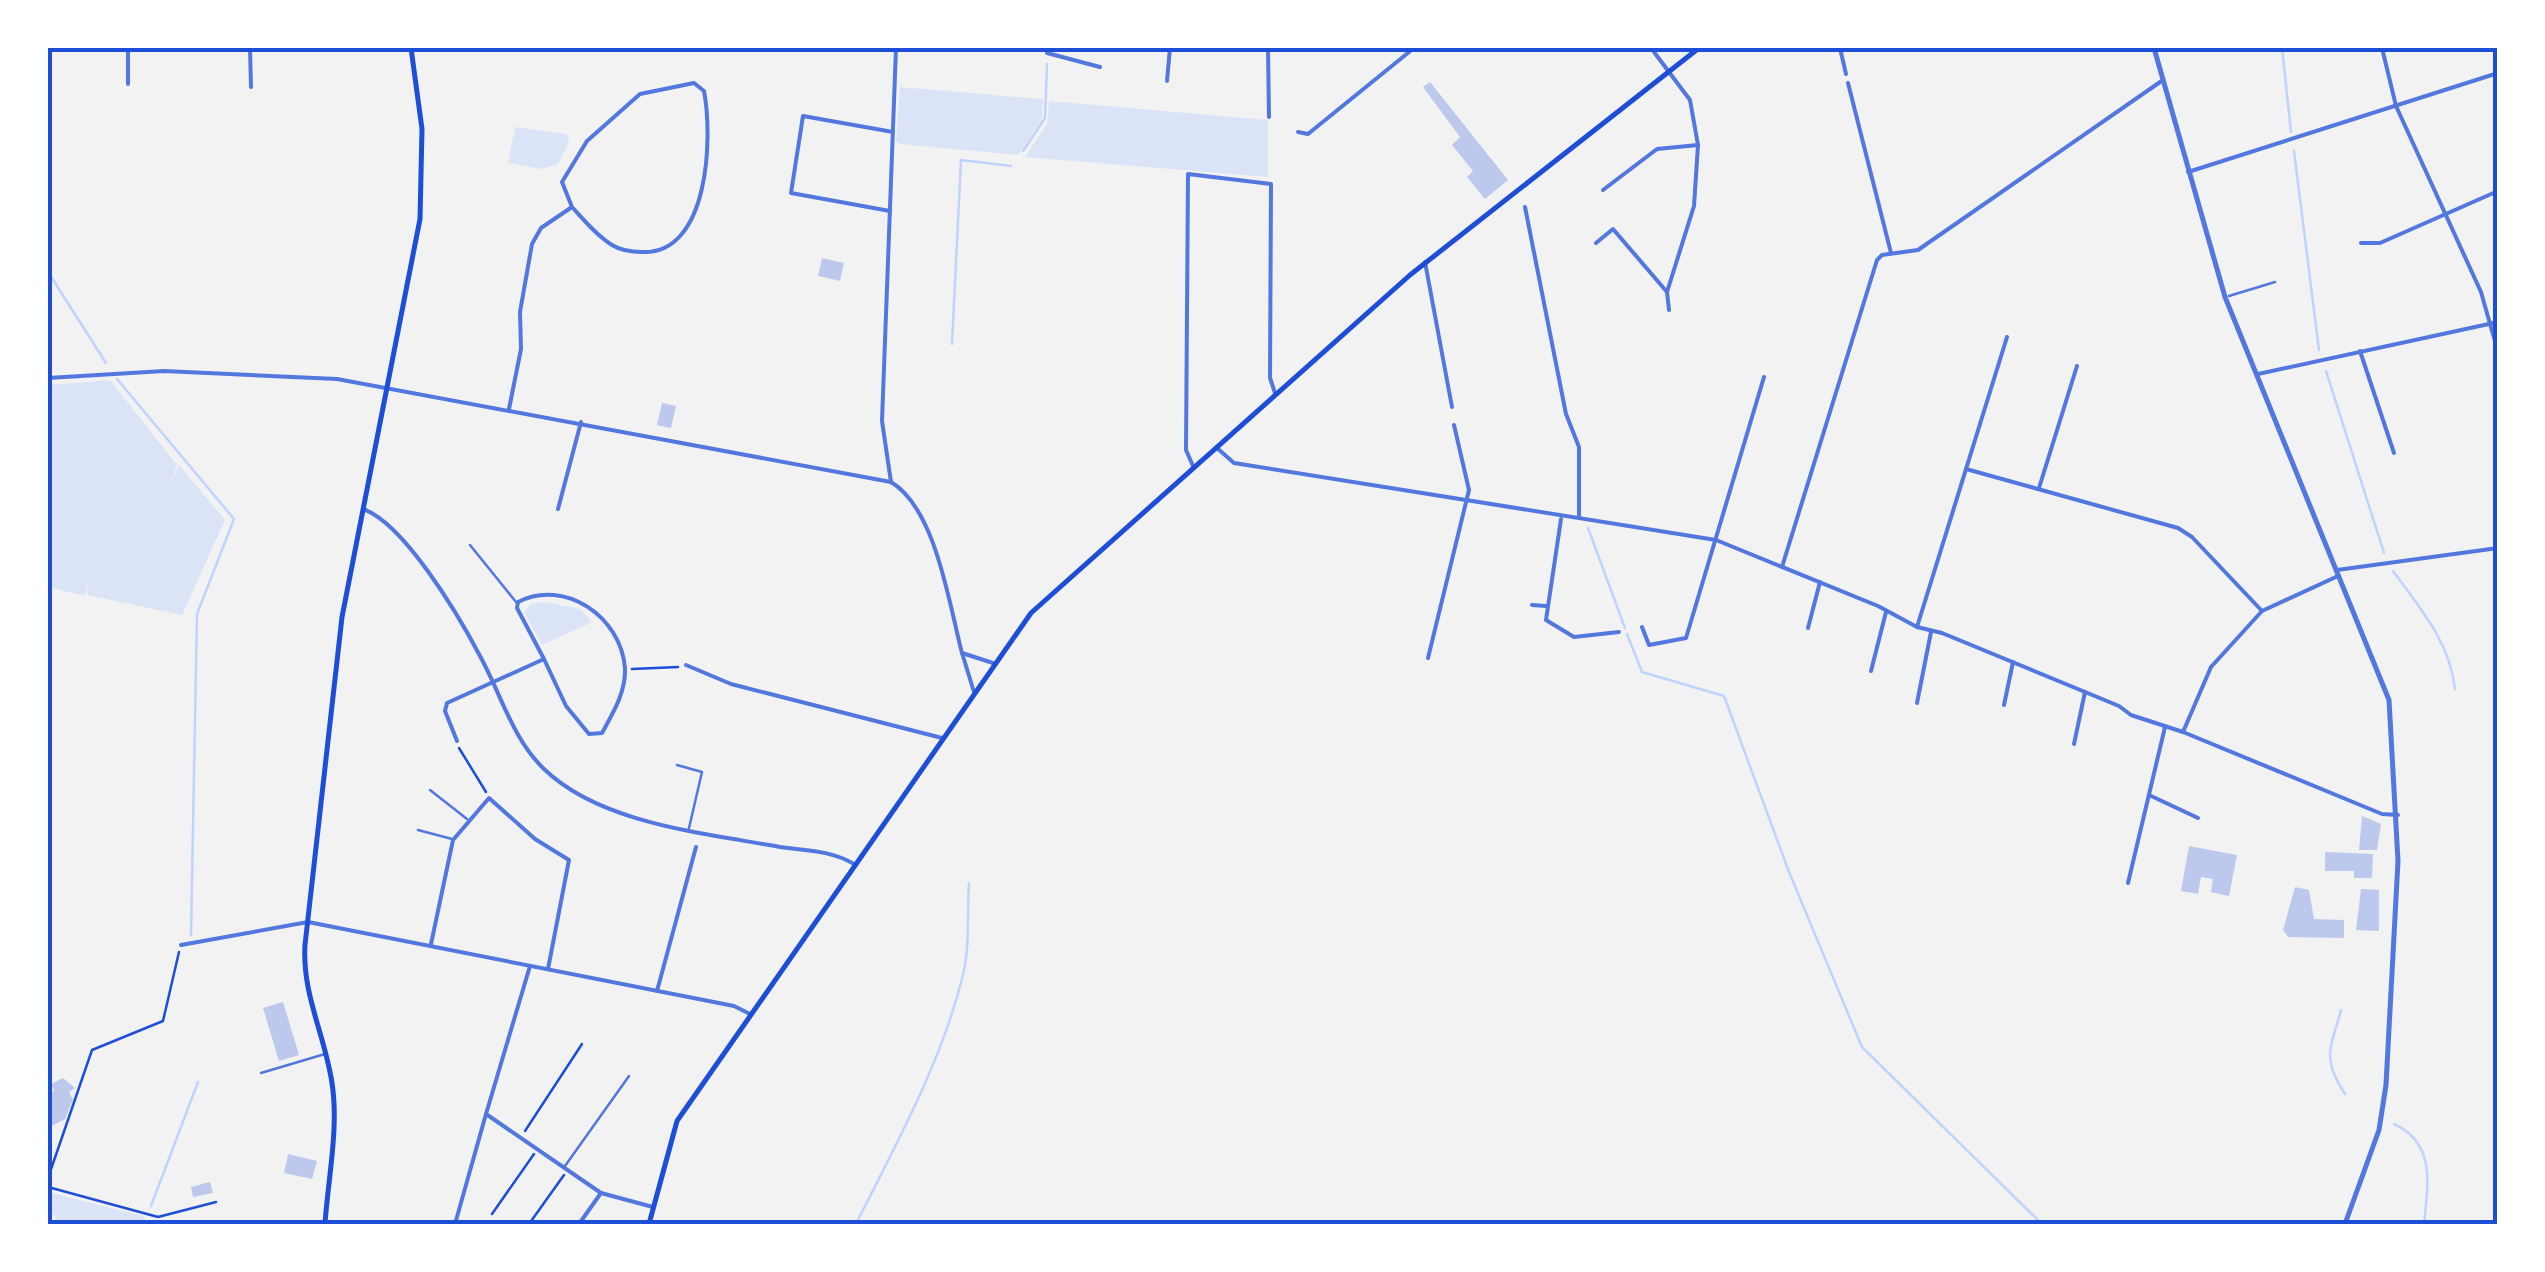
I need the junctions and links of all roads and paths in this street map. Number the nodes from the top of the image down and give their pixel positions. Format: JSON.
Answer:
{"nodes":[{"id":1,"x":126,"y":48,"type":"edge"},
{"id":2,"x":250,"y":48,"type":"edge"},
{"id":3,"x":411,"y":48,"type":"edge"},
{"id":4,"x":896,"y":48,"type":"edge"},
{"id":5,"x":1048,"y":48,"type":"edge"},
{"id":6,"x":1170,"y":48,"type":"edge"},
{"id":7,"x":1268,"y":48,"type":"edge"},
{"id":8,"x":1414,"y":48,"type":"edge"},
{"id":9,"x":1650,"y":48,"type":"edge"},
{"id":10,"x":1699,"y":48,"type":"edge"},
{"id":11,"x":1840,"y":48,"type":"edge"},
{"id":12,"x":2154,"y":48,"type":"edge"},
{"id":13,"x":2382,"y":48,"type":"edge"},
{"id":14,"x":88,"y":50,"type":"dead end"},
{"id":15,"x":1100,"y":67,"type":"dead end"},
{"id":16,"x":1672,"y":70,"type":"junction"},
{"id":17,"x":2498,"y":73,"type":"edge"},
{"id":18,"x":1846,"y":74,"type":"dead end"},
{"id":19,"x":2164,"y":80,"type":"junction"},
{"id":20,"x":1167,"y":81,"type":"dead end"},
{"id":21,"x":1848,"y":83,"type":"dead end"},
{"id":22,"x":128,"y":84,"type":"dead end"},
{"id":23,"x":251,"y":87,"type":"dead end"},
{"id":24,"x":2396,"y":106,"type":"junction"},
{"id":25,"x":1269,"y":117,"type":"dead end"},
{"id":26,"x":893,"y":132,"type":"junction"},
{"id":27,"x":1298,"y":132,"type":"dead end"},
{"id":28,"x":1698,"y":144,"type":"junction"},
{"id":29,"x":2188,"y":172,"type":"junction"},
{"id":30,"x":1603,"y":190,"type":"dead end"},
{"id":31,"x":2498,"y":191,"type":"edge"},
{"id":32,"x":572,"y":207,"type":"junction"},
{"id":33,"x":1525,"y":207,"type":"dead end"},
{"id":34,"x":890,"y":211,"type":"junction"},
{"id":35,"x":2446,"y":215,"type":"junction"},
{"id":36,"x":2361,"y":242,"type":"dead end"},
{"id":37,"x":1596,"y":243,"type":"dead end"},
{"id":38,"x":1890,"y":254,"type":"junction"},
{"id":39,"x":1425,"y":262,"type":"junction"},
{"id":40,"x":2275,"y":282,"type":"dead end"},
{"id":41,"x":1667,"y":292,"type":"junction"},
{"id":42,"x":2225,"y":297,"type":"junction"},
{"id":43,"x":1669,"y":310,"type":"dead end"},
{"id":44,"x":2498,"y":322,"type":"edge"},
{"id":45,"x":2488,"y":324,"type":"junction"},
{"id":46,"x":2007,"y":337,"type":"dead end"},
{"id":47,"x":2360,"y":351,"type":"junction"},
{"id":48,"x":2498,"y":352,"type":"edge"},
{"id":49,"x":2078,"y":366,"type":"dead end"},
{"id":50,"x":2256,"y":374,"type":"junction"},
{"id":51,"x":1764,"y":376,"type":"dead end"},
{"id":52,"x":48,"y":378,"type":"edge"},
{"id":53,"x":388,"y":386,"type":"junction"},
{"id":54,"x":1275,"y":393,"type":"junction"},
{"id":55,"x":1452,"y":407,"type":"dead end"},
{"id":56,"x":509,"y":409,"type":"junction"},
{"id":57,"x":581,"y":422,"type":"junction"},
{"id":58,"x":1454,"y":424,"type":"dead end"},
{"id":59,"x":1215,"y":446,"type":"junction"},
{"id":60,"x":2394,"y":453,"type":"dead end"},
{"id":61,"x":1193,"y":466,"type":"junction"},
{"id":62,"x":1966,"y":469,"type":"junction"},
{"id":63,"x":891,"y":482,"type":"junction"},
{"id":64,"x":2039,"y":488,"type":"junction"},
{"id":65,"x":1468,"y":500,"type":"junction"},
{"id":66,"x":363,"y":509,"type":"junction"},
{"id":67,"x":558,"y":509,"type":"dead end"},
{"id":68,"x":1561,"y":518,"type":"junction"},
{"id":69,"x":1579,"y":518,"type":"junction"},
{"id":70,"x":1716,"y":540,"type":"junction"},
{"id":71,"x":470,"y":545,"type":"dead end"},
{"id":72,"x":2498,"y":548,"type":"edge"},
{"id":73,"x":1782,"y":567,"type":"junction"},
{"id":74,"x":2338,"y":573,"type":"junction"},
{"id":75,"x":1820,"y":582,"type":"junction"},
{"id":76,"x":518,"y":602,"type":"junction"},
{"id":77,"x":1532,"y":605,"type":"dead end"},
{"id":78,"x":1546,"y":606,"type":"junction"},
{"id":79,"x":2262,"y":611,"type":"junction"},
{"id":80,"x":1886,"y":612,"type":"junction"},
{"id":81,"x":1642,"y":627,"type":"dead end"},
{"id":82,"x":1917,"y":627,"type":"junction"},
{"id":83,"x":1808,"y":628,"type":"dead end"},
{"id":84,"x":1619,"y":632,"type":"dead end"},
{"id":85,"x":1931,"y":632,"type":"junction"},
{"id":86,"x":962,"y":653,"type":"junction"},
{"id":87,"x":1428,"y":658,"type":"dead end"},
{"id":88,"x":544,"y":660,"type":"junction"},
{"id":89,"x":2013,"y":662,"type":"junction"},
{"id":90,"x":993,"y":664,"type":"junction"},
{"id":91,"x":686,"y":665,"type":"joint"},
{"id":92,"x":625,"y":670,"type":"junction"},
{"id":93,"x":1872,"y":671,"type":"dead end"},
{"id":94,"x":494,"y":684,"type":"junction"},
{"id":95,"x":974,"y":692,"type":"junction"},
{"id":96,"x":2085,"y":692,"type":"junction"},
{"id":97,"x":1917,"y":703,"type":"dead end"},
{"id":98,"x":2004,"y":705,"type":"dead end"},
{"id":99,"x":2165,"y":727,"type":"junction"},
{"id":100,"x":2184,"y":732,"type":"junction"},
{"id":101,"x":942,"y":738,"type":"junction"},
{"id":102,"x":458,"y":741,"type":"joint"},
{"id":103,"x":2074,"y":744,"type":"dead end"},
{"id":104,"x":677,"y":765,"type":"dead end"},
{"id":105,"x":430,"y":790,"type":"dead end"},
{"id":106,"x":2149,"y":795,"type":"junction"},
{"id":107,"x":489,"y":798,"type":"junction"},
{"id":108,"x":2398,"y":814,"type":"junction"},
{"id":109,"x":2198,"y":818,"type":"dead end"},
{"id":110,"x":467,"y":819,"type":"junction"},
{"id":111,"x":690,"y":828,"type":"junction"},
{"id":112,"x":418,"y":830,"type":"dead end"},
{"id":113,"x":453,"y":840,"type":"junction"},
{"id":114,"x":696,"y":847,"type":"dead end"},
{"id":115,"x":854,"y":864,"type":"junction"},
{"id":116,"x":2128,"y":883,"type":"dead end"},
{"id":117,"x":308,"y":922,"type":"junction"},
{"id":118,"x":181,"y":944,"type":"joint"},
{"id":119,"x":430,"y":946,"type":"junction"},
{"id":120,"x":530,"y":966,"type":"junction"},
{"id":121,"x":548,"y":970,"type":"junction"},
{"id":122,"x":657,"y":991,"type":"junction"},
{"id":123,"x":750,"y":1014,"type":"junction"},
{"id":124,"x":582,"y":1044,"type":"dead end"},
{"id":125,"x":325,"y":1054,"type":"junction"},
{"id":126,"x":261,"y":1073,"type":"dead end"},
{"id":127,"x":629,"y":1076,"type":"dead end"},
{"id":128,"x":486,"y":1114,"type":"junction"},
{"id":129,"x":521,"y":1136,"type":"junction"},
{"id":130,"x":538,"y":1149,"type":"junction"},
{"id":131,"x":566,"y":1168,"type":"junction"},
{"id":132,"x":48,"y":1178,"type":"edge"},
{"id":133,"x":48,"y":1187,"type":"edge"},
{"id":134,"x":601,"y":1193,"type":"junction"},
{"id":135,"x":216,"y":1202,"type":"dead end"},
{"id":136,"x":653,"y":1206,"type":"junction"},
{"id":137,"x":492,"y":1214,"type":"dead end"},
{"id":138,"x":325,"y":1224,"type":"edge"},
{"id":139,"x":454,"y":1224,"type":"edge"},
{"id":140,"x":529,"y":1224,"type":"edge"},
{"id":141,"x":578,"y":1224,"type":"edge"},
{"id":142,"x":649,"y":1224,"type":"edge"},
{"id":143,"x":2344,"y":1224,"type":"edge"}],
"edges":[{"from":1,"to":14,"type":"lane"},
{"from":1,"to":22,"type":"street"},
{"from":2,"to":23,"type":"street"},
{"from":3,"to":53,"type":"main road"},
{"from":4,"to":26,"type":"street"},
{"from":5,"to":15,"type":"street"},
{"from":6,"to":20,"type":"street"},
{"from":7,"to":25,"type":"street"},
{"from":8,"to":27,"type":"street"},
{"from":9,"to":16,"type":"street"},
{"from":10,"to":16,"type":"main road"},
{"from":11,"to":18,"type":"street"},
{"from":12,"to":19,"type":"street"},
{"from":13,"to":24,"type":"street"},
{"from":16,"to":28,"type":"street"},
{"from":16,"to":39,"type":"main road"},
{"from":17,"to":24,"type":"street"},
{"from":19,"to":29,"type":"street"},
{"from":19,"to":38,"type":"street"},
{"from":21,"to":38,"type":"street"},
{"from":24,"to":29,"type":"street"},
{"from":24,"to":35,"type":"street"},
{"from":26,"to":34,"type":"street"},
{"from":26,"to":34,"type":"street"},
{"from":28,"to":30,"type":"street"},
{"from":28,"to":41,"type":"street"},
{"from":29,"to":42,"type":"street"},
{"from":31,"to":35,"type":"street"},
{"from":32,"to":32,"type":"street"},
{"from":32,"to":56,"type":"street"},
{"from":33,"to":69,"type":"street"},
{"from":34,"to":63,"type":"street"},
{"from":35,"to":36,"type":"street"},
{"from":35,"to":45,"type":"street"},
{"from":37,"to":41,"type":"street"},
{"from":38,"to":73,"type":"street"},
{"from":39,"to":54,"type":"main road"},
{"from":39,"to":55,"type":"street"},
{"from":40,"to":42,"type":"lane"},
{"from":41,"to":43,"type":"street"},
{"from":42,"to":50,"type":"street"},
{"from":44,"to":45,"type":"street"},
{"from":45,"to":47,"type":"street"},
{"from":45,"to":48,"type":"street"},
{"from":46,"to":62,"type":"street"},
{"from":47,"to":50,"type":"street"},
{"from":47,"to":60,"type":"street"},
{"from":49,"to":64,"type":"street"},
{"from":50,"to":74,"type":"street"},
{"from":51,"to":70,"type":"street"},
{"from":52,"to":53,"type":"street"},
{"from":53,"to":56,"type":"street"},
{"from":53,"to":66,"type":"main road"},
{"from":54,"to":59,"type":"main road"},
{"from":54,"to":61,"type":"street"},
{"from":56,"to":57,"type":"street"},
{"from":57,"to":63,"type":"street"},
{"from":57,"to":67,"type":"street"},
{"from":58,"to":65,"type":"street"},
{"from":59,"to":61,"type":"main road"},
{"from":59,"to":65,"type":"street"},
{"from":61,"to":90,"type":"main road"},
{"from":62,"to":64,"type":"street"},
{"from":62,"to":82,"type":"street"},
{"from":63,"to":86,"type":"street"},
{"from":64,"to":79,"type":"street"},
{"from":65,"to":68,"type":"street"},
{"from":65,"to":87,"type":"street"},
{"from":66,"to":94,"type":"street"},
{"from":66,"to":117,"type":"main road"},
{"from":68,"to":69,"type":"street"},
{"from":68,"to":78,"type":"street"},
{"from":69,"to":70,"type":"street"},
{"from":70,"to":73,"type":"street"},
{"from":70,"to":81,"type":"street"},
{"from":71,"to":76,"type":"lane"},
{"from":72,"to":74,"type":"street"},
{"from":73,"to":75,"type":"street"},
{"from":74,"to":79,"type":"street"},
{"from":74,"to":108,"type":"street"},
{"from":75,"to":80,"type":"street"},
{"from":75,"to":83,"type":"street"},
{"from":76,"to":88,"type":"street"},
{"from":76,"to":92,"type":"street"},
{"from":77,"to":78,"type":"street"},
{"from":78,"to":84,"type":"street"},
{"from":79,"to":100,"type":"street"},
{"from":80,"to":82,"type":"street"},
{"from":80,"to":93,"type":"street"},
{"from":82,"to":85,"type":"street"},
{"from":85,"to":89,"type":"street"},
{"from":85,"to":97,"type":"street"},
{"from":86,"to":90,"type":"street"},
{"from":86,"to":95,"type":"street"},
{"from":88,"to":92,"type":"street"},
{"from":88,"to":94,"type":"street"},
{"from":89,"to":96,"type":"street"},
{"from":89,"to":98,"type":"street"},
{"from":90,"to":95,"type":"main road"},
{"from":91,"to":92,"type":"path"},
{"from":91,"to":101,"type":"street"},
{"from":94,"to":102,"type":"street"},
{"from":94,"to":111,"type":"street"},
{"from":95,"to":101,"type":"main road"},
{"from":96,"to":99,"type":"street"},
{"from":96,"to":103,"type":"street"},
{"from":99,"to":100,"type":"street"},
{"from":99,"to":106,"type":"street"},
{"from":100,"to":108,"type":"street"},
{"from":101,"to":115,"type":"main road"},
{"from":102,"to":107,"type":"path"},
{"from":104,"to":111,"type":"lane"},
{"from":105,"to":110,"type":"lane"},
{"from":106,"to":109,"type":"street"},
{"from":106,"to":116,"type":"street"},
{"from":107,"to":110,"type":"street"},
{"from":107,"to":121,"type":"street"},
{"from":108,"to":143,"type":"street"},
{"from":110,"to":113,"type":"street"},
{"from":111,"to":115,"type":"street"},
{"from":112,"to":113,"type":"lane"},
{"from":113,"to":119,"type":"street"},
{"from":114,"to":122,"type":"street"},
{"from":115,"to":123,"type":"main road"},
{"from":117,"to":118,"type":"street"},
{"from":117,"to":119,"type":"street"},
{"from":117,"to":125,"type":"main road"},
{"from":118,"to":132,"type":"path"},
{"from":119,"to":120,"type":"street"},
{"from":120,"to":121,"type":"street"},
{"from":120,"to":128,"type":"street"},
{"from":121,"to":122,"type":"street"},
{"from":122,"to":123,"type":"street"},
{"from":123,"to":136,"type":"main road"},
{"from":124,"to":129,"type":"path"},
{"from":125,"to":126,"type":"lane"},
{"from":125,"to":138,"type":"main road"},
{"from":127,"to":131,"type":"lane"},
{"from":128,"to":129,"type":"street"},
{"from":128,"to":139,"type":"street"},
{"from":129,"to":130,"type":"street"},
{"from":130,"to":131,"type":"street"},
{"from":130,"to":137,"type":"path"},
{"from":131,"to":134,"type":"street"},
{"from":131,"to":140,"type":"path"},
{"from":133,"to":135,"type":"path"},
{"from":134,"to":136,"type":"street"},
{"from":134,"to":141,"type":"street"},
{"from":136,"to":142,"type":"main road"}]}
